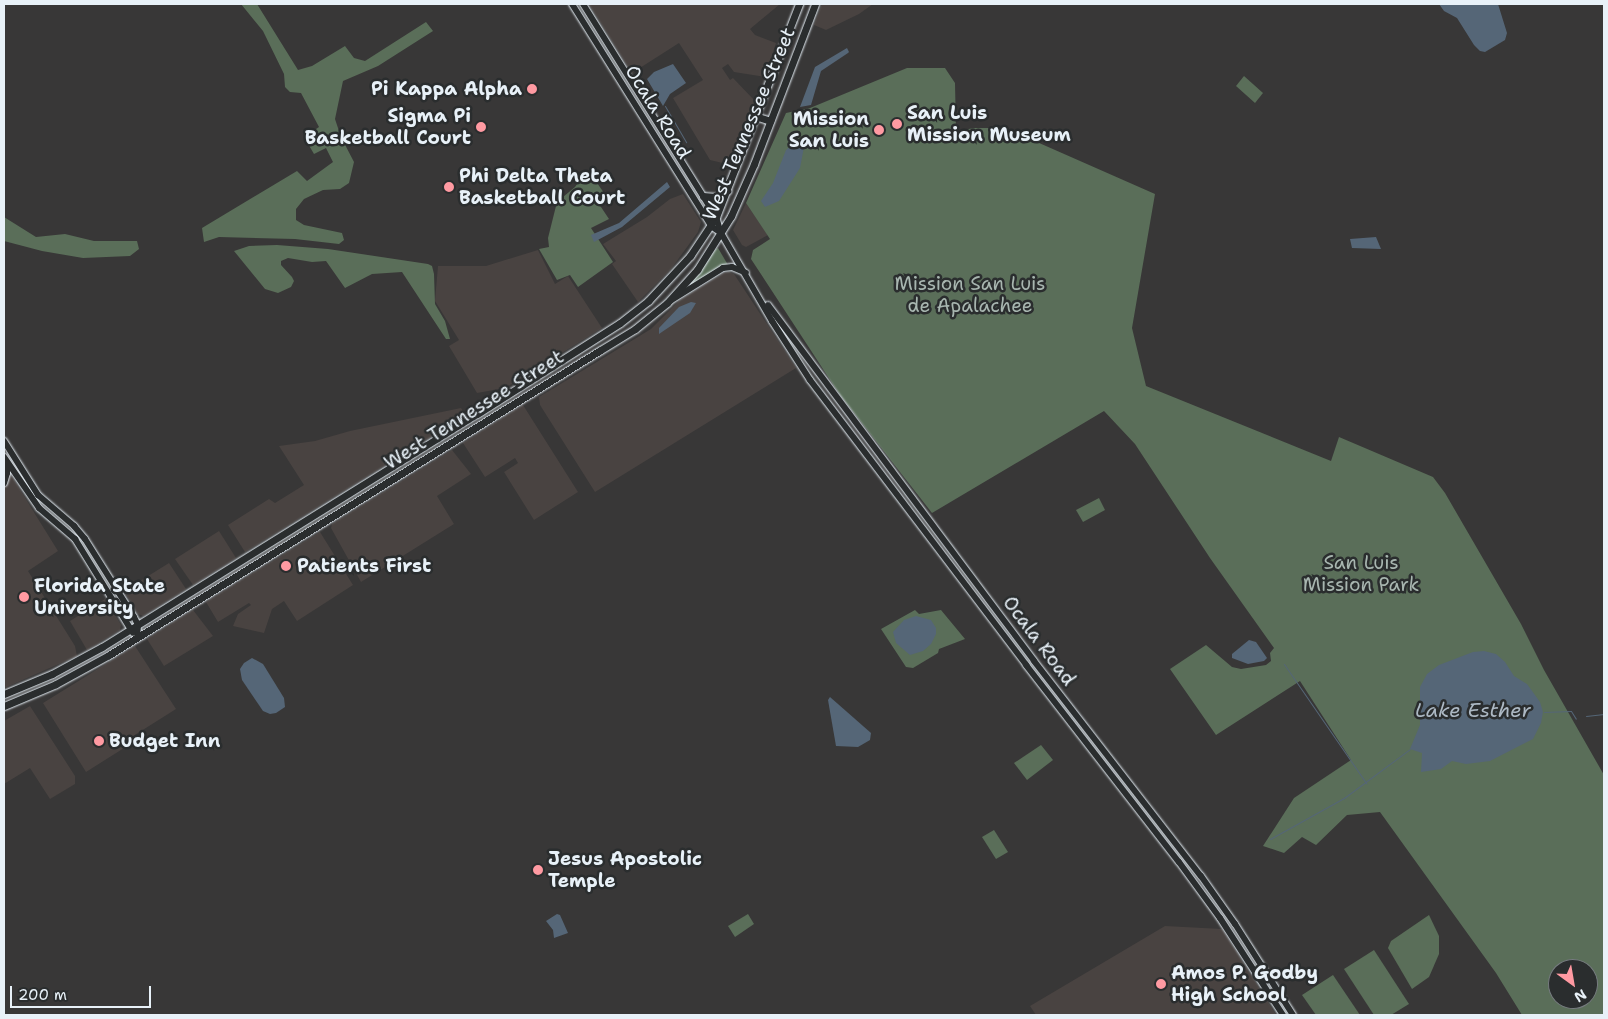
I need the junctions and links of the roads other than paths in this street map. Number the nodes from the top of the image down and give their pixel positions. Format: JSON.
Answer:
{"nodes":[{"id":1,"x":572,"y":4,"type":"edge"},
{"id":2,"x":583,"y":4,"type":"edge"},
{"id":3,"x":799,"y":4,"type":"edge"},
{"id":4,"x":815,"y":4,"type":"edge"},
{"id":5,"x":755,"y":116,"type":"junction"},
{"id":6,"x":770,"y":121,"type":"junction"},
{"id":7,"x":727,"y":191,"type":"junction"},
{"id":8,"x":703,"y":196,"type":"junction"},
{"id":9,"x":716,"y":218,"type":"junction"},
{"id":10,"x":711,"y":226,"type":"junction"},
{"id":11,"x":722,"y":233,"type":"junction"},
{"id":12,"x":746,"y":273,"type":"junction"},
{"id":13,"x":667,"y":303,"type":"junction"},
{"id":14,"x":628,"y":318,"type":"junction"},
{"id":15,"x":775,"y":320,"type":"junction"},
{"id":16,"x":635,"y":328,"type":"junction"},
{"id":17,"x":592,"y":341,"type":"junction"},
{"id":18,"x":599,"y":352,"type":"junction"},
{"id":19,"x":805,"y":356,"type":"junction"},
{"id":20,"x":798,"y":361,"type":"junction"},
{"id":21,"x":4,"y":441,"type":"edge"},
{"id":22,"x":5,"y":460,"type":"edge"},
{"id":23,"x":895,"y":478,"type":"junction"},
{"id":24,"x":4,"y":483,"type":"edge"},
{"id":25,"x":888,"y":483,"type":"junction"},
{"id":26,"x":990,"y":602,"type":"junction"},
{"id":27,"x":982,"y":606,"type":"junction"},
{"id":28,"x":138,"y":625,"type":"junction"},
{"id":29,"x":131,"y":629,"type":"junction"},
{"id":30,"x":137,"y":638,"type":"junction"},
{"id":31,"x":4,"y":694,"type":"edge"},
{"id":32,"x":4,"y":706,"type":"edge"},
{"id":33,"x":1131,"y":783,"type":"junction"},
{"id":34,"x":1123,"y":788,"type":"junction"},
{"id":35,"x":1176,"y":844,"type":"junction"},
{"id":36,"x":1170,"y":849,"type":"junction"},
{"id":37,"x":1181,"y":850,"type":"junction"},
{"id":38,"x":1174,"y":856,"type":"junction"},
{"id":39,"x":1217,"y":899,"type":"junction"},
{"id":40,"x":1208,"y":900,"type":"junction"},
{"id":41,"x":1255,"y":955,"type":"junction"},
{"id":42,"x":1248,"y":960,"type":"junction"},
{"id":43,"x":1261,"y":965,"type":"junction"},
{"id":44,"x":1254,"y":969,"type":"junction"},
{"id":45,"x":1283,"y":1015,"type":"edge"},
{"id":46,"x":1293,"y":1015,"type":"edge"}],
"edges":[{"from":1,"to":10,"type":"main road","name":"Ocala Road"},
{"from":2,"to":8,"type":"main road","name":"Ocala Road"},
{"from":3,"to":5,"type":"main road","name":"West Tennessee Street"},
{"from":4,"to":6,"type":"main road","name":"West Tennessee Street"},
{"from":5,"to":6,"type":"main road"},
{"from":5,"to":7,"type":"main road","name":"West Tennessee Street"},
{"from":6,"to":11,"type":"main road","name":"West Tennessee Street"},
{"from":7,"to":8,"type":"main road"},
{"from":7,"to":9,"type":"main road","name":"West Tennessee Street"},
{"from":8,"to":9,"type":"main road","name":"Ocala Road"},
{"from":9,"to":10,"type":"main road","name":"West Tennessee Street"},
{"from":9,"to":11,"type":"main road","name":"Ocala Road"},
{"from":10,"to":11,"type":"main road","name":"Ocala Road"},
{"from":10,"to":14,"type":"main road","name":"West Tennessee Street"},
{"from":11,"to":12,"type":"main road","name":"Ocala Road"},
{"from":11,"to":13,"type":"main road","name":"West Tennessee Street"},
{"from":12,"to":13,"type":"main road"},
{"from":12,"to":15,"type":"main road","name":"Ocala Road"},
{"from":13,"to":16,"type":"main road","name":"West Tennessee Street"},
{"from":14,"to":16,"type":"main road"},
{"from":14,"to":17,"type":"main road","name":"West Tennessee Street"},
{"from":15,"to":19,"type":"main road","name":"Ocala Road"},
{"from":15,"to":20,"type":"main road","name":"Ocala Road"},
{"from":16,"to":18,"type":"main road","name":"West Tennessee Street"},
{"from":17,"to":18,"type":"main road"},
{"from":17,"to":28,"type":"main road","name":"West Tennessee Street"},
{"from":18,"to":30,"type":"main road","name":"West Tennessee Street"},
{"from":19,"to":20,"type":"main road"},
{"from":19,"to":23,"type":"main road","name":"Ocala Road"},
{"from":20,"to":25,"type":"main road","name":"Ocala Road"},
{"from":21,"to":28,"type":"main road"},
{"from":22,"to":24,"type":"main road"},
{"from":22,"to":29,"type":"main road"},
{"from":23,"to":25,"type":"main road"},
{"from":23,"to":26,"type":"main road","name":"Ocala Road"},
{"from":25,"to":27,"type":"main road","name":"Ocala Road"},
{"from":26,"to":27,"type":"main road"},
{"from":26,"to":33,"type":"main road","name":"Ocala Road"},
{"from":27,"to":34,"type":"main road","name":"Ocala Road"},
{"from":28,"to":29,"type":"main road","name":"West Tennessee Street"},
{"from":28,"to":30,"type":"main road"},
{"from":29,"to":30,"type":"main road"},
{"from":29,"to":31,"type":"main road","name":"West Tennessee Street"},
{"from":30,"to":32,"type":"main road","name":"West Tennessee Street"},
{"from":33,"to":34,"type":"main road"},
{"from":33,"to":35,"type":"main road","name":"Ocala Road"},
{"from":34,"to":36,"type":"main road","name":"Ocala Road"},
{"from":35,"to":36,"type":"main road"},
{"from":35,"to":37,"type":"main road","name":"Ocala Road"},
{"from":36,"to":38,"type":"main road","name":"Ocala Road"},
{"from":37,"to":38,"type":"main road"},
{"from":37,"to":39,"type":"main road","name":"Ocala Road"},
{"from":38,"to":40,"type":"main road","name":"Ocala Road"},
{"from":39,"to":40,"type":"main road"},
{"from":39,"to":41,"type":"main road","name":"Ocala Road"},
{"from":40,"to":42,"type":"main road","name":"Ocala Road"},
{"from":41,"to":42,"type":"main road"},
{"from":41,"to":43,"type":"main road","name":"Ocala Road"},
{"from":42,"to":44,"type":"main road","name":"Ocala Road"},
{"from":43,"to":44,"type":"main road"},
{"from":43,"to":46,"type":"main road","name":"Ocala Road"},
{"from":44,"to":45,"type":"main road","name":"Ocala Road"}]}
